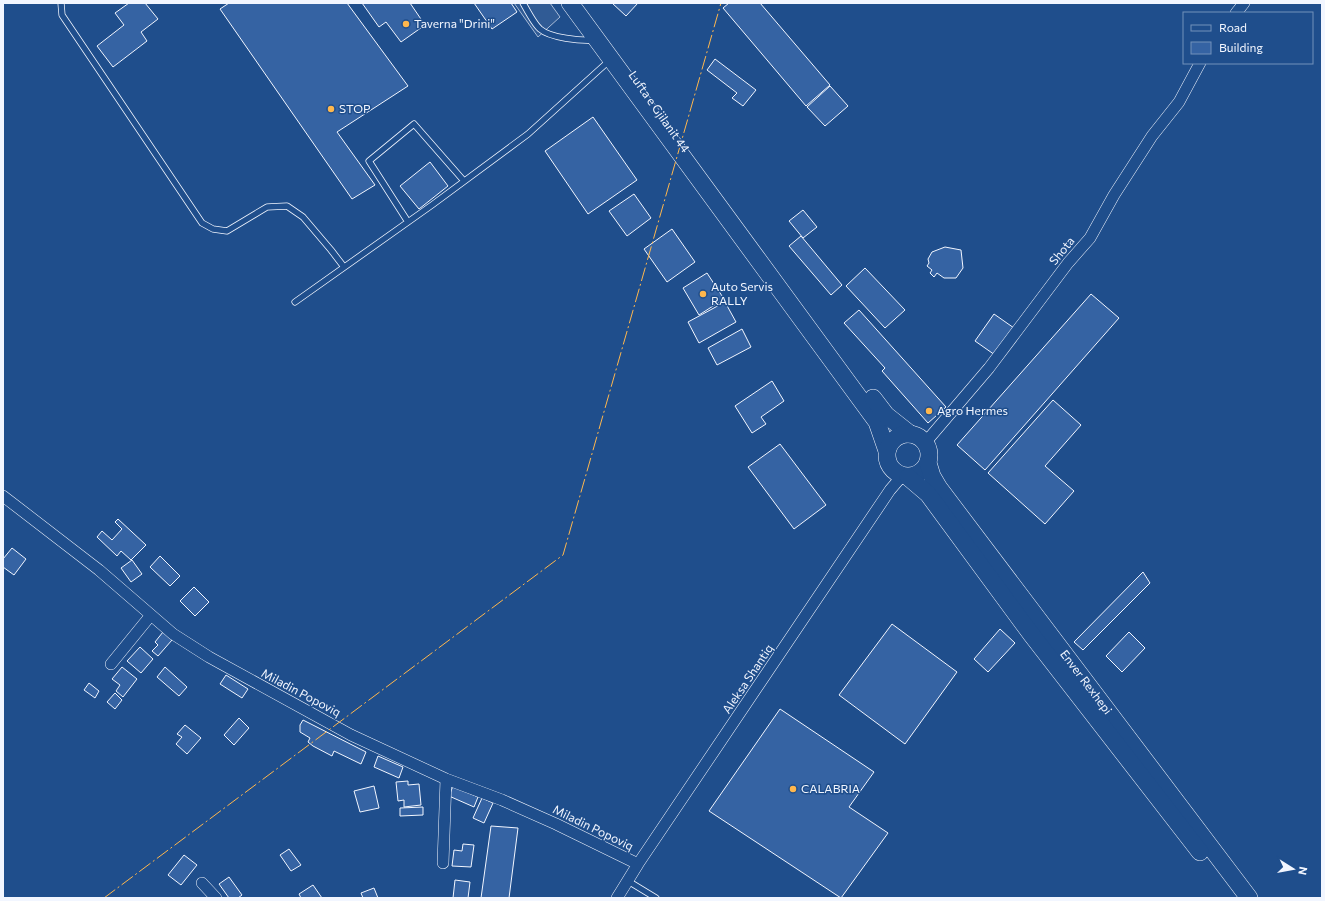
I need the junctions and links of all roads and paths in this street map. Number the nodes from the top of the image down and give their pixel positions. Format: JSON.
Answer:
{"nodes":[{"id":1,"x":61,"y":3,"type":"edge"},
{"id":2,"x":523,"y":3,"type":"edge"},
{"id":3,"x":570,"y":3,"type":"edge"},
{"id":4,"x":582,"y":3,"type":"edge"},
{"id":5,"x":1244,"y":3,"type":"edge"},
{"id":6,"x":1237,"y":12,"type":"edge"},
{"id":7,"x":596,"y":40,"type":"junction"},
{"id":8,"x":610,"y":60,"type":"junction"},
{"id":9,"x":1199,"y":64,"type":"edge"},
{"id":10,"x":464,"y":181,"type":"junction"},
{"id":11,"x":408,"y":222,"type":"junction"},
{"id":12,"x":344,"y":267,"type":"junction"},
{"id":13,"x":295,"y":302,"type":"dead end"},
{"id":14,"x":910,"y":434,"type":"junction"},
{"id":15,"x":925,"y":443,"type":"junction"},
{"id":16,"x":887,"y":451,"type":"junction"},
{"id":17,"x":928,"y":462,"type":"junction"},
{"id":18,"x":902,"y":475,"type":"junction"},
{"id":19,"x":3,"y":496,"type":"edge"},
{"id":20,"x":152,"y":615,"type":"junction"},
{"id":21,"x":111,"y":664,"type":"dead end"},
{"id":22,"x":446,"y":779,"type":"junction"},
{"id":23,"x":443,"y":863,"type":"dead end"},
{"id":24,"x":638,"y":864,"type":"junction"},
{"id":25,"x":628,"y":881,"type":"junction"},
{"id":26,"x":202,"y":884,"type":"dead end"},
{"id":27,"x":216,"y":898,"type":"edge"},
{"id":28,"x":617,"y":898,"type":"edge"},
{"id":29,"x":656,"y":898,"type":"edge"},
{"id":30,"x":1236,"y":898,"type":"edge"},
{"id":31,"x":1250,"y":898,"type":"edge"}],
"edges":[{"from":1,"to":12,"type":"lane"},
{"from":2,"to":7,"type":"lane"},
{"from":3,"to":7,"type":"main road"},
{"from":4,"to":14,"type":"main road","name":"Lufta e Gjilanit 44"},
{"from":5,"to":6,"type":"street"},
{"from":7,"to":8,"type":"main road"},
{"from":8,"to":10,"type":"lane"},
{"from":8,"to":16,"type":"main road"},
{"from":9,"to":15,"type":"street","name":"Shota"},
{"from":10,"to":11,"type":"lane"},
{"from":10,"to":11,"type":"lane"},
{"from":11,"to":12,"type":"lane"},
{"from":12,"to":13,"type":"lane"},
{"from":14,"to":15,"type":"main road"},
{"from":14,"to":16,"type":"main road"},
{"from":15,"to":17,"type":"main road"},
{"from":16,"to":18,"type":"main road"},
{"from":17,"to":18,"type":"main road"},
{"from":17,"to":31,"type":"main road","name":"Enver Rexhepi"},
{"from":18,"to":24,"type":"street","name":"Aleksa Shantiq"},
{"from":18,"to":30,"type":"main road"},
{"from":19,"to":20,"type":"street","name":"Miladin Popoviq"},
{"from":20,"to":21,"type":"street"},
{"from":20,"to":22,"type":"street","name":"Miladin Popoviq"},
{"from":22,"to":23,"type":"street"},
{"from":22,"to":24,"type":"street","name":"Miladin Popoviq"},
{"from":24,"to":25,"type":"street","name":"Aleksa Shantiq"},
{"from":25,"to":28,"type":"street","name":"Aleksa Shantiq"},
{"from":25,"to":29,"type":"lane"},
{"from":26,"to":27,"type":"street"}]}
